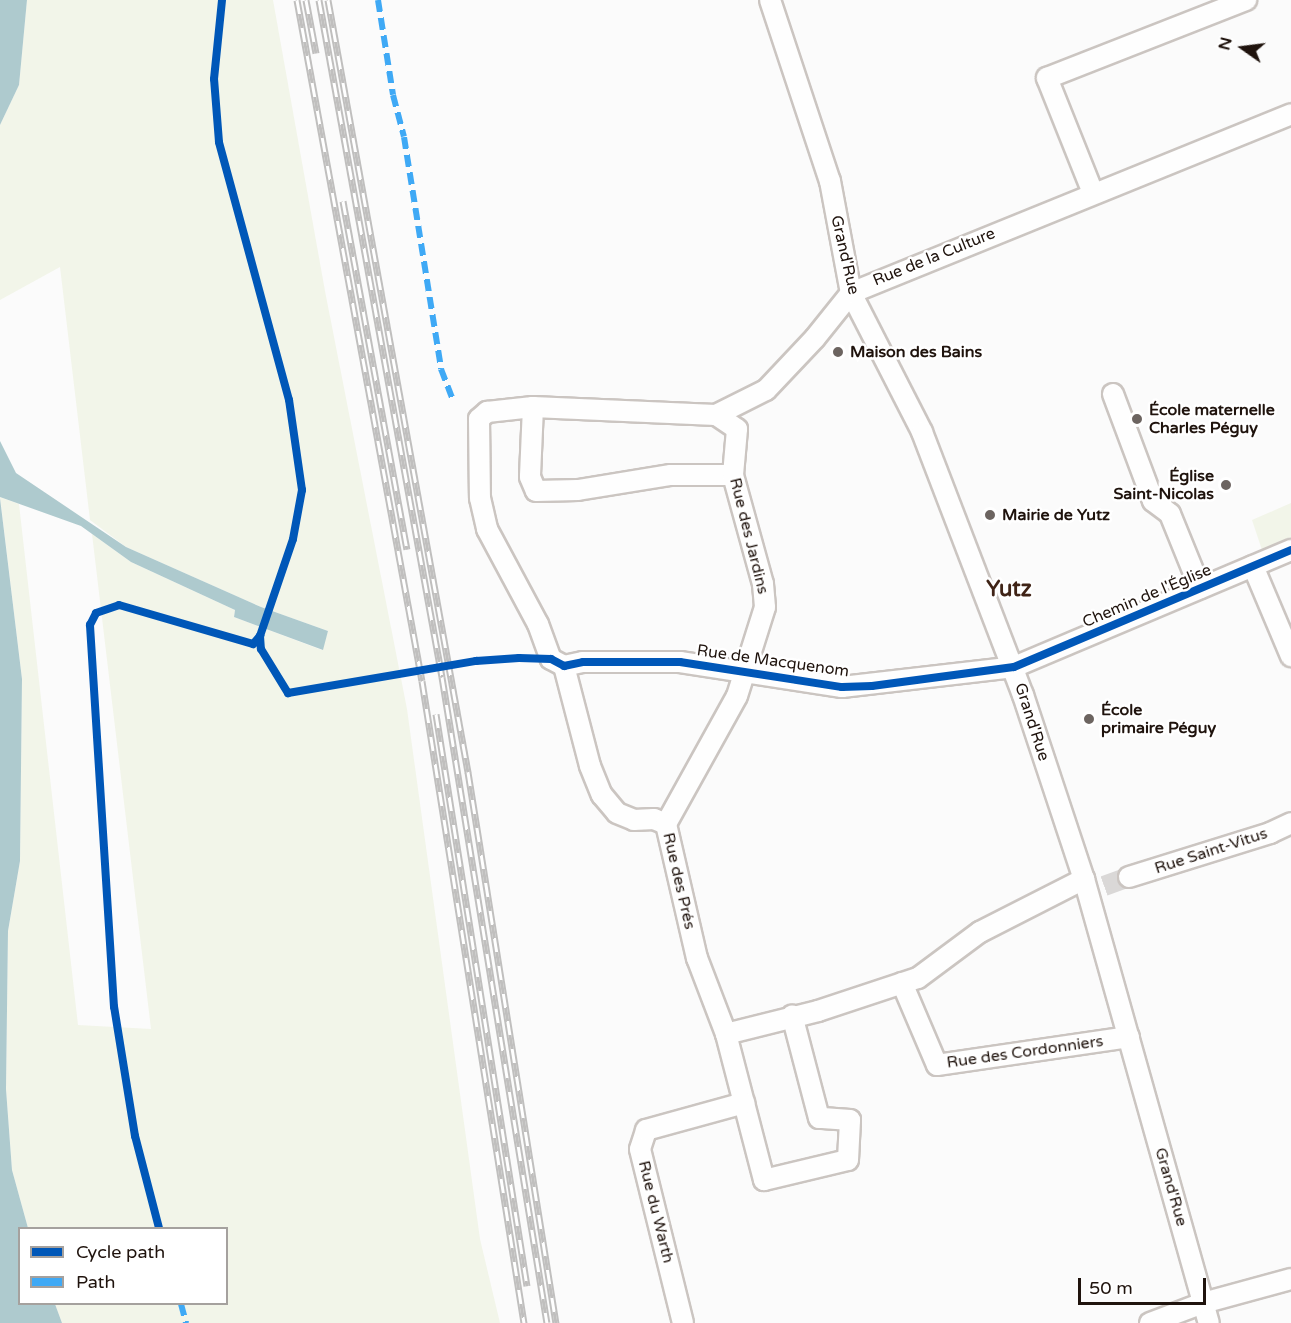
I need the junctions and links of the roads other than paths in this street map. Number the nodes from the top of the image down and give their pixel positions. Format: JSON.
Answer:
{"nodes":[{"id":1,"x":770,"y":0,"type":"edge"},
{"id":2,"x":1246,"y":0,"type":"edge"},
{"id":3,"x":1291,"y":114,"type":"edge"},
{"id":4,"x":1093,"y":193,"type":"junction"},
{"id":5,"x":851,"y":292,"type":"junction"},
{"id":6,"x":1113,"y":394,"type":"dead end"},
{"id":7,"x":533,"y":407,"type":"junction"},
{"id":8,"x":716,"y":415,"type":"junction"},
{"id":9,"x":473,"y":416,"type":"joint"},
{"id":10,"x":733,"y":474,"type":"junction"},
{"id":11,"x":1291,"y":550,"type":"edge"},
{"id":12,"x":1252,"y":566,"type":"junction"},
{"id":13,"x":1200,"y":588,"type":"junction"},
{"id":14,"x":1291,"y":656,"type":"edge"},
{"id":15,"x":557,"y":663,"type":"junction"},
{"id":16,"x":1014,"y":667,"type":"junction"},
{"id":17,"x":746,"y":671,"type":"junction"},
{"id":18,"x":1291,"y":823,"type":"edge"},
{"id":19,"x":666,"y":824,"type":"junction"},
{"id":20,"x":1129,"y":877,"type":"tunnel mouth"},
{"id":21,"x":1092,"y":885,"type":"junction"},
{"id":22,"x":902,"y":983,"type":"junction"},
{"id":23,"x":792,"y":1015,"type":"junction"},
{"id":24,"x":726,"y":1034,"type":"junction"},
{"id":25,"x":1129,"y":1037,"type":"junction"},
{"id":26,"x":744,"y":1103,"type":"junction"},
{"id":27,"x":1291,"y":1279,"type":"edge"},
{"id":28,"x":1203,"y":1303,"type":"junction"},
{"id":29,"x":683,"y":1323,"type":"edge"},
{"id":30,"x":1150,"y":1323,"type":"edge"},
{"id":31,"x":1209,"y":1323,"type":"edge"}],
"edges":[{"from":1,"to":5,"type":"street","name":"Grand'Rue"},
{"from":2,"to":4,"type":"street"},
{"from":3,"to":4,"type":"street","name":"Rue de la Culture"},
{"from":4,"to":5,"type":"street","name":"Rue de la Culture"},
{"from":5,"to":8,"type":"street","name":"Rue de la Culture"},
{"from":5,"to":16,"type":"street","name":"Grand'Rue"},
{"from":6,"to":13,"type":"street"},
{"from":7,"to":8,"type":"street","name":"Rue de la Culture"},
{"from":7,"to":9,"type":"street","name":"Rue de la Culture"},
{"from":7,"to":10,"type":"street"},
{"from":8,"to":10,"type":"street","name":"Rue des Jardins"},
{"from":9,"to":15,"type":"street","name":"Rue des Prés"},
{"from":10,"to":17,"type":"street","name":"Rue des Jardins"},
{"from":11,"to":12,"type":"street","name":"Chemin de l'Église"},
{"from":12,"to":13,"type":"street","name":"Chemin de l'Église"},
{"from":12,"to":14,"type":"street"},
{"from":13,"to":16,"type":"street","name":"Chemin de l'Église"},
{"from":15,"to":17,"type":"street","name":"Rue de Macquenom"},
{"from":15,"to":19,"type":"street","name":"Rue des Prés"},
{"from":16,"to":17,"type":"street","name":"Rue de Macquenom"},
{"from":16,"to":21,"type":"street","name":"Grand'Rue"},
{"from":17,"to":19,"type":"street","name":"Rue des Jardins"},
{"from":18,"to":20,"type":"street","name":"Rue Saint-Vitus"},
{"from":19,"to":24,"type":"street","name":"Rue des Prés"},
{"from":21,"to":22,"type":"street"},
{"from":21,"to":25,"type":"street","name":"Grand'Rue"},
{"from":22,"to":23,"type":"street"},
{"from":22,"to":25,"type":"street","name":"Rue des Cordonniers"},
{"from":23,"to":24,"type":"street"},
{"from":23,"to":26,"type":"street","name":"Rue des Prés"},
{"from":24,"to":26,"type":"street","name":"Rue des Prés"},
{"from":25,"to":28,"type":"street","name":"Grand'Rue"},
{"from":26,"to":29,"type":"street","name":"Rue du Warth"},
{"from":27,"to":28,"type":"street"},
{"from":28,"to":30,"type":"street"},
{"from":28,"to":31,"type":"street","name":"Grand'Rue"}]}
